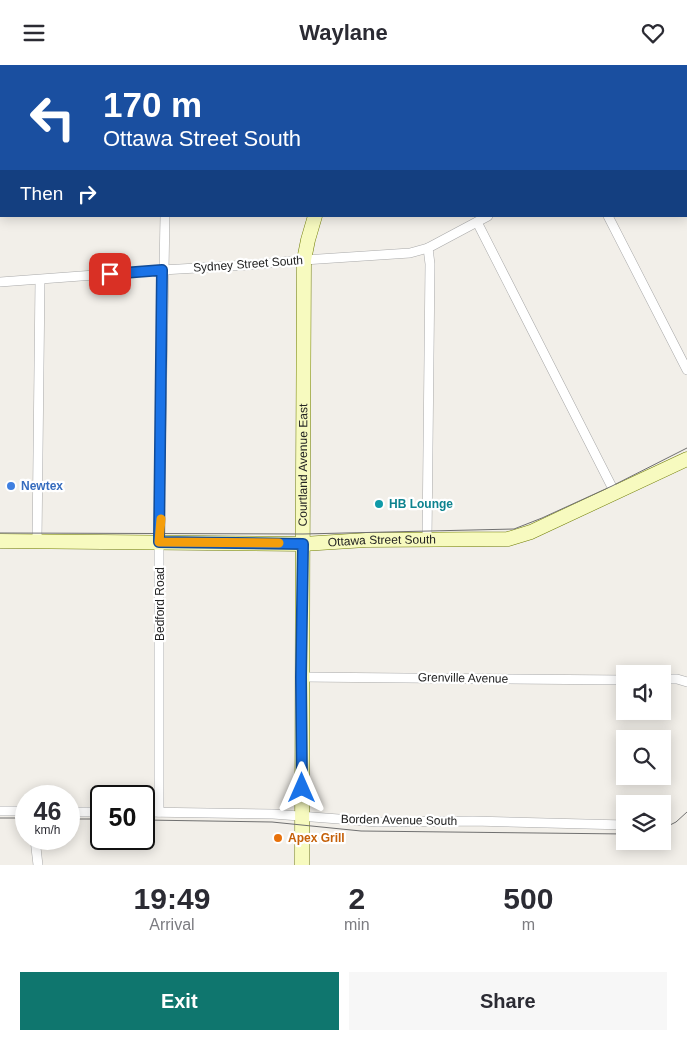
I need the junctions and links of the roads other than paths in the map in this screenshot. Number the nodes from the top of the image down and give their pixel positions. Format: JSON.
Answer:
{"nodes":[{"id":1,"x":165,"y":217,"type":"edge"},
{"id":2,"x":315,"y":217,"type":"edge"},
{"id":3,"x":486,"y":217,"type":"edge"},
{"id":4,"x":609,"y":217,"type":"edge"},
{"id":5,"x":478,"y":221,"type":"junction"},
{"id":6,"x":428,"y":248,"type":"junction"},
{"id":7,"x":304,"y":260,"type":"junction"},
{"id":8,"x":162,"y":270,"type":"junction"},
{"id":9,"x":40,"y":280,"type":"junction"},
{"id":10,"x":0,"y":283,"type":"edge"},
{"id":11,"x":687,"y":370,"type":"edge"},
{"id":12,"x":687,"y":459,"type":"edge"},
{"id":13,"x":615,"y":493,"type":"junction"},
{"id":14,"x":427,"y":539,"type":"junction"},
{"id":15,"x":0,"y":541,"type":"edge"},
{"id":16,"x":37,"y":541,"type":"junction"},
{"id":17,"x":159,"y":542,"type":"junction"},
{"id":18,"x":303,"y":544,"type":"junction"},
{"id":19,"x":301,"y":677,"type":"junction"},
{"id":20,"x":671,"y":679,"type":"edge"},
{"id":21,"x":616,"y":680,"type":"edge"},
{"id":22,"x":687,"y":681,"type":"edge"},
{"id":23,"x":0,"y":811,"type":"edge"},
{"id":24,"x":15,"y":811,"type":"edge"},
{"id":25,"x":155,"y":812,"type":"edge"},
{"id":26,"x":159,"y":812,"type":"junction"},
{"id":27,"x":302,"y":816,"type":"junction"},
{"id":28,"x":616,"y":825,"type":"edge"},
{"id":29,"x":36,"y":850,"type":"edge"},
{"id":30,"x":38,"y":865,"type":"edge"},
{"id":31,"x":302,"y":865,"type":"edge"}],
"edges":[{"from":1,"to":8,"type":"street","name":"Bedford Road"},
{"from":2,"to":7,"type":"main road","name":"Courtland Avenue East"},
{"from":3,"to":5,"type":"street","name":"Sydney Street South"},
{"from":4,"to":11,"type":"street"},
{"from":5,"to":6,"type":"street","name":"Sydney Street South"},
{"from":5,"to":13,"type":"street"},
{"from":6,"to":7,"type":"street","name":"Sydney Street South"},
{"from":6,"to":14,"type":"street"},
{"from":7,"to":8,"type":"street","name":"Sydney Street South"},
{"from":7,"to":18,"type":"main road","name":"Courtland Avenue East"},
{"from":8,"to":9,"type":"street","name":"Sydney Street South"},
{"from":8,"to":17,"type":"street","name":"Bedford Road"},
{"from":9,"to":10,"type":"street","name":"Sydney Street South"},
{"from":9,"to":16,"type":"street"},
{"from":12,"to":13,"type":"main road","name":"Ottawa Street South"},
{"from":13,"to":14,"type":"main road","name":"Ottawa Street South"},
{"from":14,"to":18,"type":"main road","name":"Ottawa Street South"},
{"from":15,"to":16,"type":"main road","name":"Ottawa Street South"},
{"from":16,"to":17,"type":"main road","name":"Ottawa Street South"},
{"from":17,"to":18,"type":"main road","name":"Ottawa Street South"},
{"from":17,"to":26,"type":"street","name":"Bedford Road"},
{"from":18,"to":19,"type":"main road","name":"Courtland Avenue East"},
{"from":19,"to":21,"type":"street","name":"Grenville Avenue"},
{"from":19,"to":27,"type":"main road","name":"Courtland Avenue East"},
{"from":20,"to":22,"type":"street"},
{"from":23,"to":24,"type":"street"},
{"from":25,"to":26,"type":"street","name":"Borden Avenue South"},
{"from":26,"to":27,"type":"street","name":"Borden Avenue South"},
{"from":27,"to":28,"type":"street","name":"Borden Avenue South"},
{"from":27,"to":31,"type":"main road","name":"Courtland Avenue East"},
{"from":29,"to":30,"type":"street"}]}
